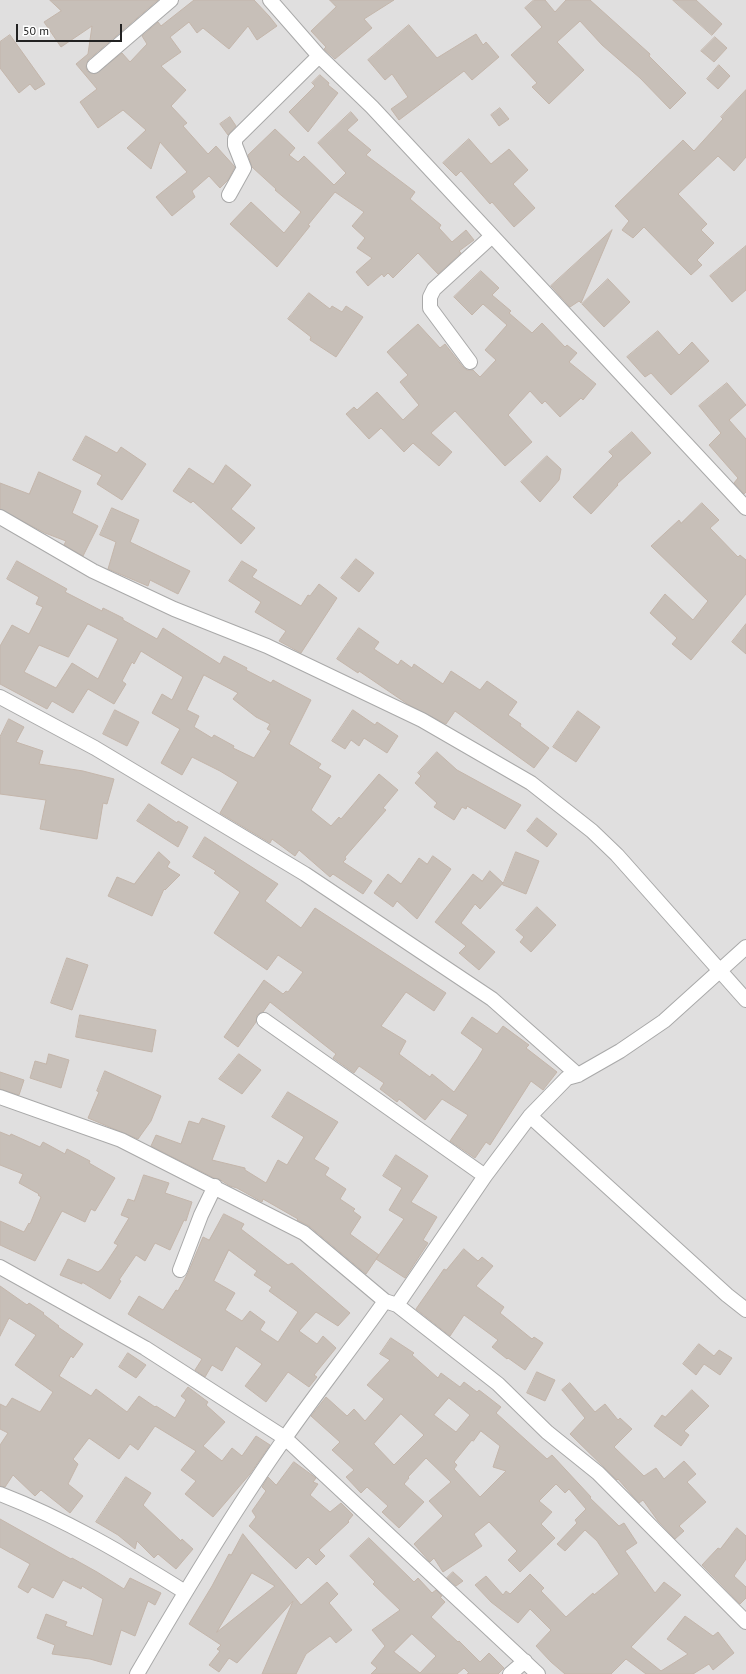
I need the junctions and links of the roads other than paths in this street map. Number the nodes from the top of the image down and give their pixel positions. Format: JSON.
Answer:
{"nodes":[{"id":1,"x":171,"y":0,"type":"edge"},
{"id":2,"x":270,"y":0,"type":"edge"},
{"id":3,"x":319,"y":56,"type":"junction"},
{"id":4,"x":94,"y":66,"type":"dead end"},
{"id":5,"x":229,"y":195,"type":"dead end"},
{"id":6,"x":492,"y":236,"type":"junction"},
{"id":7,"x":470,"y":362,"type":"dead end"},
{"id":8,"x":745,"y":504,"type":"edge"},
{"id":9,"x":0,"y":517,"type":"edge"},
{"id":10,"x":0,"y":698,"type":"edge"},
{"id":11,"x":746,"y":947,"type":"edge"},
{"id":12,"x":721,"y":971,"type":"junction"},
{"id":13,"x":746,"y":1000,"type":"edge"},
{"id":14,"x":264,"y":1020,"type":"dead end"},
{"id":15,"x":578,"y":1075,"type":"junction"},
{"id":16,"x":0,"y":1097,"type":"edge"},
{"id":17,"x":530,"y":1116,"type":"junction"},
{"id":18,"x":485,"y":1176,"type":"junction"},
{"id":19,"x":215,"y":1186,"type":"junction"},
{"id":20,"x":0,"y":1267,"type":"edge"},
{"id":21,"x":180,"y":1270,"type":"dead end"},
{"id":22,"x":391,"y":1303,"type":"junction"},
{"id":23,"x":746,"y":1310,"type":"edge"},
{"id":24,"x":285,"y":1438,"type":"junction"},
{"id":25,"x":0,"y":1494,"type":"edge"},
{"id":26,"x":185,"y":1592,"type":"junction"},
{"id":27,"x":746,"y":1622,"type":"edge"},
{"id":28,"x":525,"y":1661,"type":"junction"},
{"id":29,"x":137,"y":1674,"type":"edge"},
{"id":30,"x":510,"y":1674,"type":"edge"},
{"id":31,"x":538,"y":1674,"type":"edge"}],
"edges":[{"from":1,"to":4,"type":"street"},
{"from":2,"to":3,"type":"street"},
{"from":3,"to":5,"type":"street"},
{"from":3,"to":6,"type":"street"},
{"from":6,"to":7,"type":"street"},
{"from":6,"to":8,"type":"street"},
{"from":9,"to":12,"type":"street"},
{"from":10,"to":15,"type":"street"},
{"from":11,"to":12,"type":"street"},
{"from":12,"to":13,"type":"street"},
{"from":12,"to":15,"type":"street"},
{"from":14,"to":18,"type":"street"},
{"from":15,"to":17,"type":"street"},
{"from":16,"to":19,"type":"street"},
{"from":17,"to":18,"type":"street"},
{"from":17,"to":23,"type":"street"},
{"from":18,"to":22,"type":"street"},
{"from":19,"to":21,"type":"street"},
{"from":19,"to":22,"type":"street"},
{"from":20,"to":24,"type":"street"},
{"from":22,"to":24,"type":"street"},
{"from":22,"to":27,"type":"street"},
{"from":24,"to":26,"type":"street"},
{"from":24,"to":28,"type":"street"},
{"from":25,"to":26,"type":"street"},
{"from":26,"to":29,"type":"street"},
{"from":28,"to":30,"type":"street"},
{"from":28,"to":31,"type":"street"}]}
